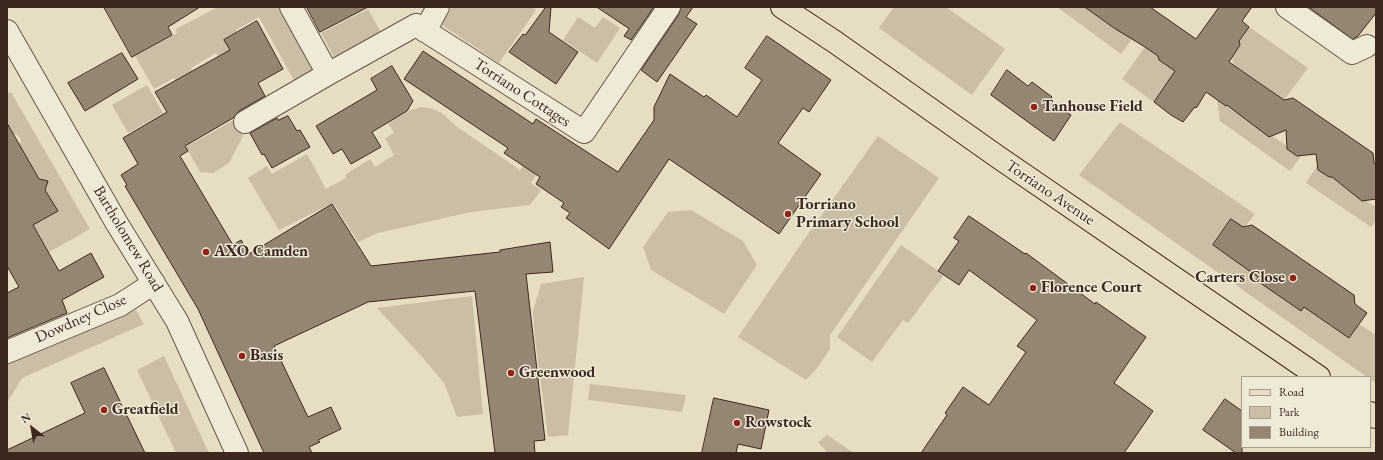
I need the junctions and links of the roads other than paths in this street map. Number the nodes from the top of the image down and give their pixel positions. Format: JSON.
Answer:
{"nodes":[{"id":1,"x":291,"y":7,"type":"edge"},
{"id":2,"x":438,"y":7,"type":"edge"},
{"id":3,"x":670,"y":7,"type":"edge"},
{"id":4,"x":782,"y":7,"type":"edge"},
{"id":5,"x":1288,"y":7,"type":"edge"},
{"id":6,"x":7,"y":31,"type":"edge"},
{"id":7,"x":425,"y":31,"type":"junction"},
{"id":8,"x":1366,"y":46,"type":"dead end"},
{"id":9,"x":328,"y":74,"type":"junction"},
{"id":10,"x":245,"y":122,"type":"dead end"},
{"id":11,"x":154,"y":283,"type":"junction"},
{"id":12,"x":7,"y":352,"type":"edge"},
{"id":13,"x":1318,"y":376,"type":"edge"},
{"id":14,"x":237,"y":453,"type":"edge"}],
"edges":[{"from":1,"to":9,"type":"street"},
{"from":2,"to":7,"type":"street"},
{"from":3,"to":7,"type":"street","name":"Torriano Cottages"},
{"from":4,"to":13,"type":"main road","name":"Torriano Avenue"},
{"from":5,"to":8,"type":"street"},
{"from":6,"to":11,"type":"street","name":"Bartholomew Road"},
{"from":7,"to":9,"type":"street","name":"Torriano Cottages"},
{"from":9,"to":10,"type":"street","name":"Torriano Cottages"},
{"from":11,"to":12,"type":"street","name":"Dowdney Close"},
{"from":11,"to":14,"type":"street","name":"Bartholomew Road"}]}
